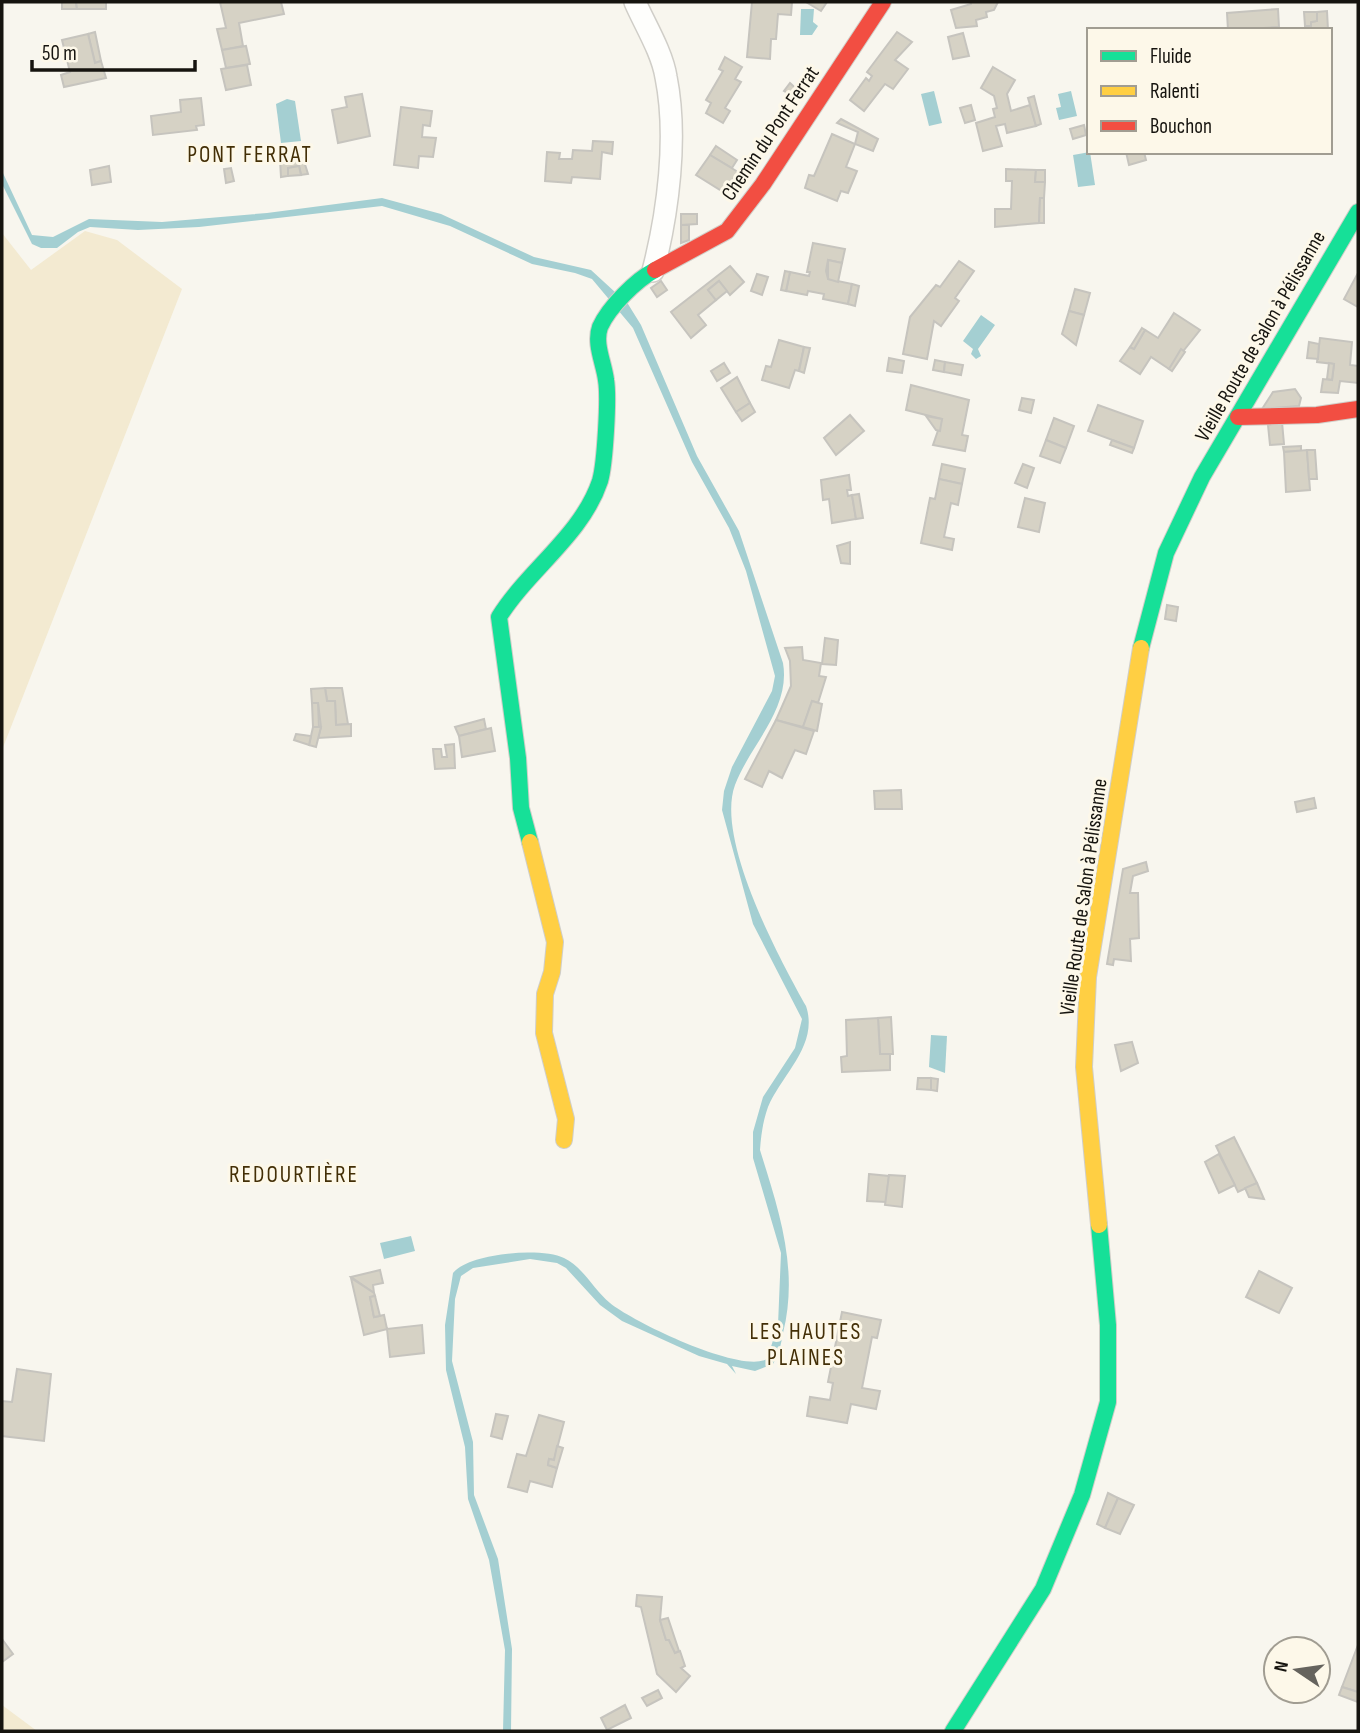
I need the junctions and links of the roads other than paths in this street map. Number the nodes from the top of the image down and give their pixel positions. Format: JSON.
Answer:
{"nodes":[{"id":1,"x":635,"y":2,"type":"edge"},
{"id":2,"x":883,"y":2,"type":"edge"},
{"id":3,"x":1358,"y":212,"type":"edge"},
{"id":4,"x":653,"y":271,"type":"junction"},
{"id":5,"x":1358,"y":409,"type":"edge"},
{"id":6,"x":1238,"y":417,"type":"junction"},
{"id":7,"x":564,"y":1140,"type":"dead end"},
{"id":8,"x":953,"y":1731,"type":"edge"}],
"edges":[{"from":1,"to":4,"type":"street"},
{"from":2,"to":4,"type":"street","name":"Chemin du Pont Ferrat"},
{"from":3,"to":6,"type":"street","name":"Vieille Route de Salon à Pélissanne"},
{"from":4,"to":7,"type":"street","name":"Chemin du Pont Ferrat"},
{"from":5,"to":6,"type":"street"},
{"from":6,"to":8,"type":"street","name":"Vieille Route de Salon à Pélissanne"}]}
